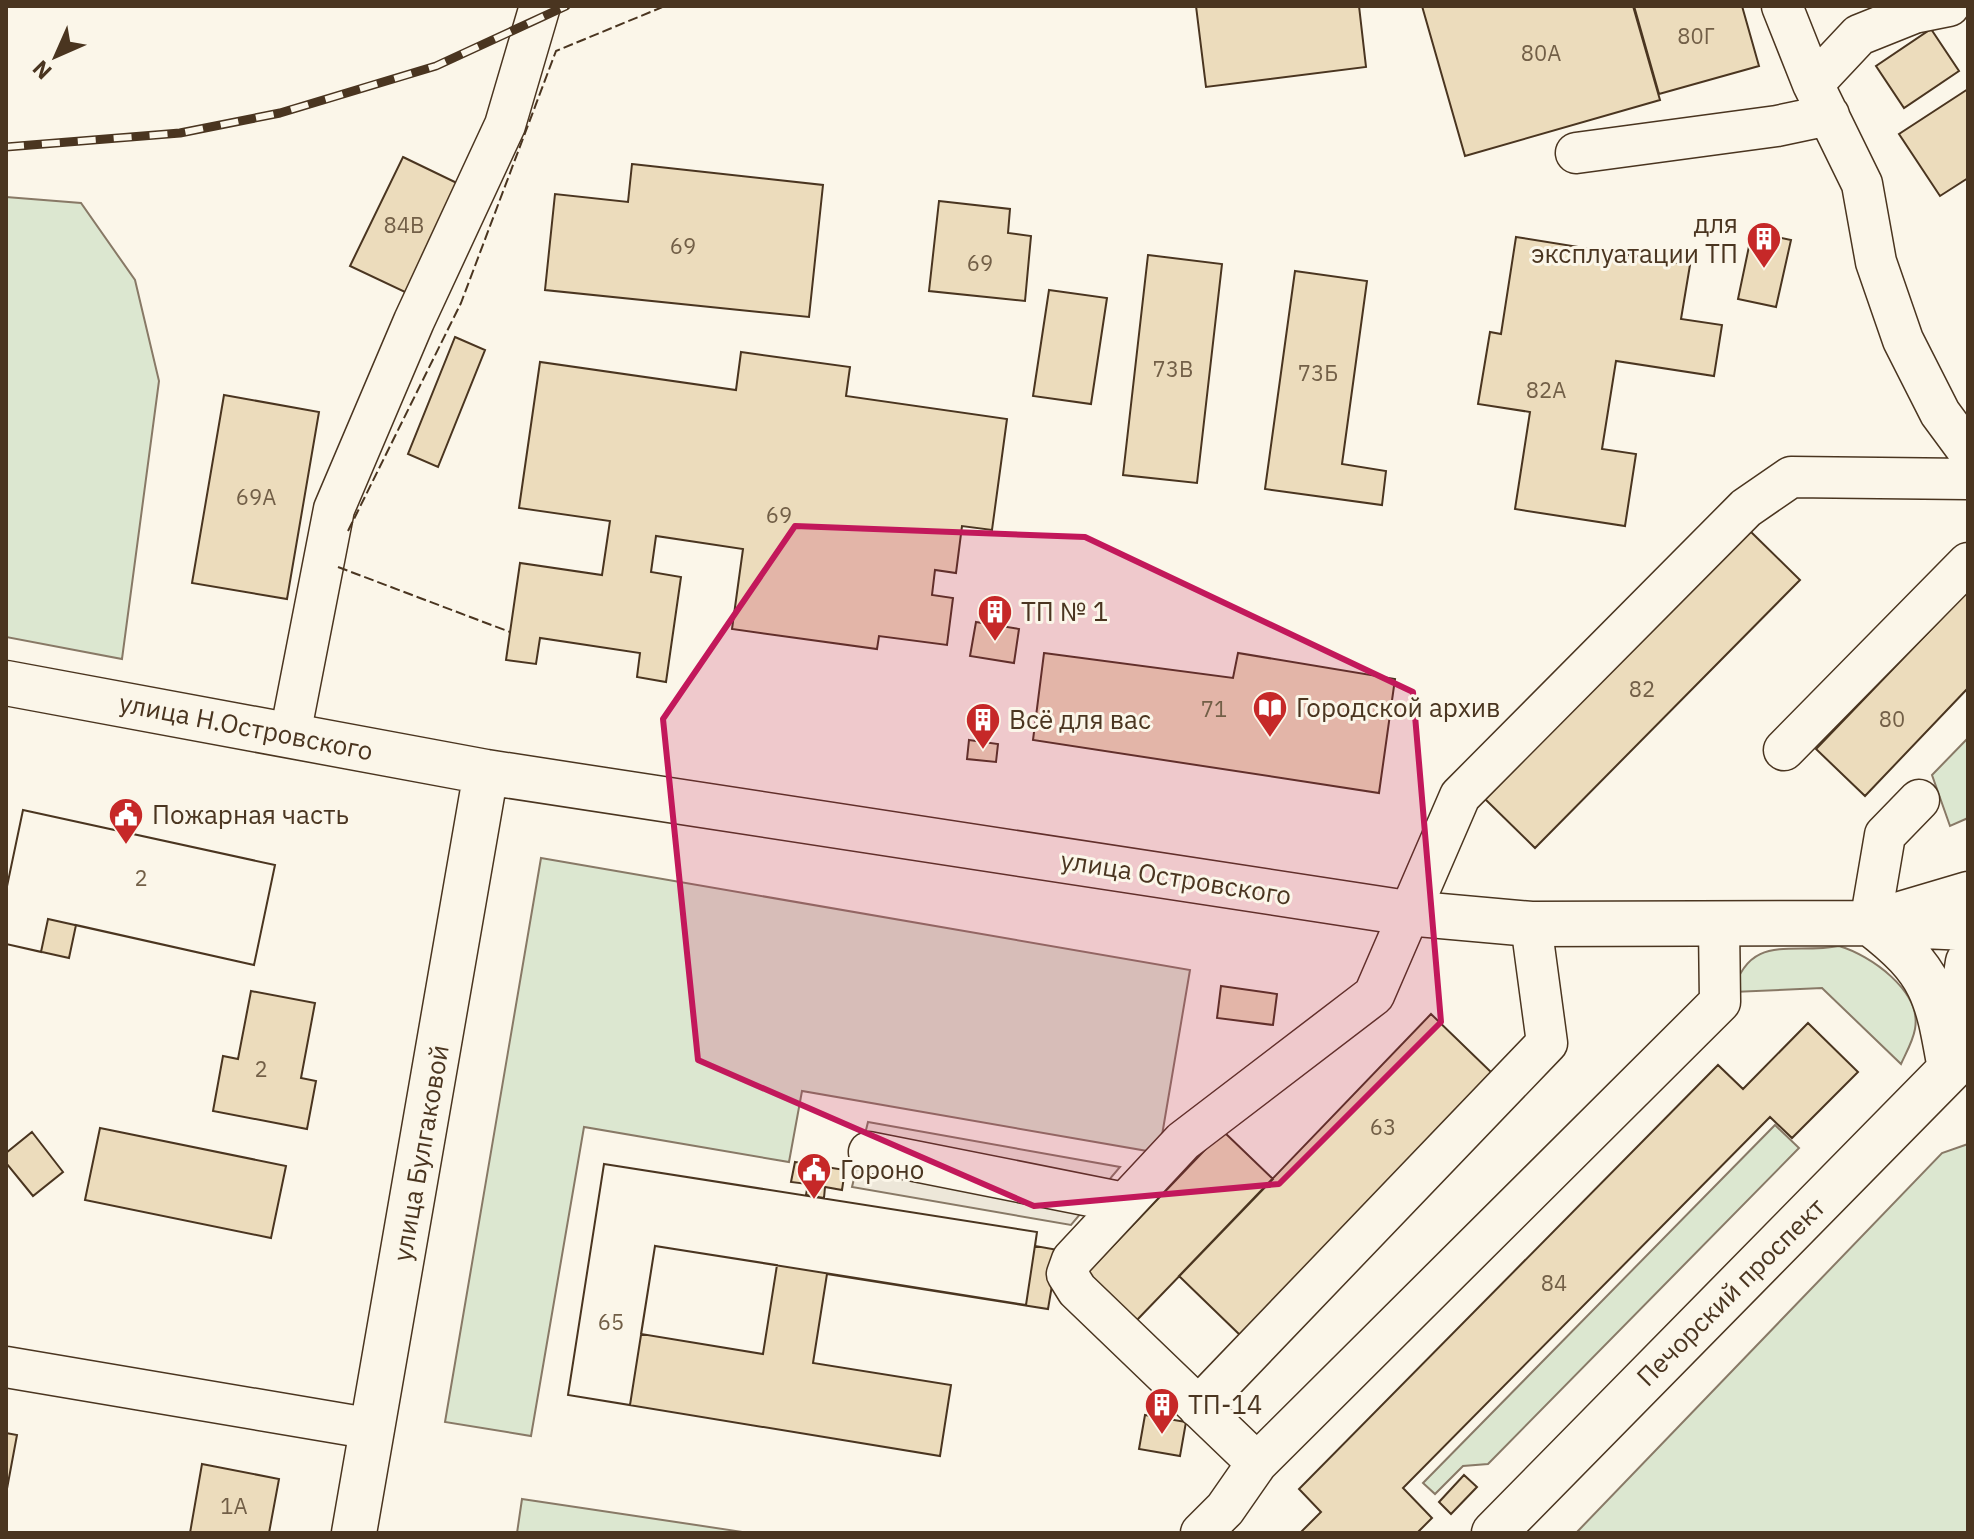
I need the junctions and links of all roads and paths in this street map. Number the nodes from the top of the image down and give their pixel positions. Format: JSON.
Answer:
{"nodes":[{"id":1,"x":540,"y":6,"type":"edge"},
{"id":2,"x":1782,"y":6,"type":"edge"},
{"id":3,"x":1949,"y":6,"type":"edge"},
{"id":4,"x":1821,"y":100,"type":"junction"},
{"id":5,"x":1576,"y":153,"type":"dead end"},
{"id":6,"x":1968,"y":451,"type":"edge"},
{"id":7,"x":1968,"y":479,"type":"edge"},
{"id":8,"x":1968,"y":563,"type":"edge"},
{"id":9,"x":6,"y":683,"type":"edge"},
{"id":10,"x":290,"y":735,"type":"junction"},
{"id":11,"x":1784,"y":750,"type":"dead end"},
{"id":12,"x":486,"y":772,"type":"junction"},
{"id":13,"x":1919,"y":800,"type":"dead end"},
{"id":14,"x":1968,"y":894,"type":"edge"},
{"id":15,"x":1407,"y":913,"type":"junction"},
{"id":16,"x":1870,"y":923,"type":"junction"},
{"id":17,"x":1531,"y":924,"type":"junction"},
{"id":18,"x":1719,"y":925,"type":"junction"},
{"id":19,"x":1968,"y":928,"type":"edge"},
{"id":20,"x":1968,"y":962,"type":"edge"},
{"id":21,"x":1962,"y":1069,"type":"edge"},
{"id":22,"x":869,"y":1152,"type":"dead end"},
{"id":23,"x":1125,"y":1203,"type":"junction"},
{"id":24,"x":6,"y":1367,"type":"edge"},
{"id":25,"x":1198,"y":1407,"type":"junction"},
{"id":26,"x":373,"y":1429,"type":"junction"},
{"id":27,"x":1257,"y":1463,"type":"junction"},
{"id":28,"x":354,"y":1533,"type":"edge"},
{"id":29,"x":1201,"y":1533,"type":"edge"},
{"id":30,"x":1494,"y":1533,"type":"edge"}],
"edges":[{"from":1,"to":10,"type":"street"},
{"from":2,"to":4,"type":"street"},
{"from":3,"to":4,"type":"street"},
{"from":4,"to":5,"type":"street"},
{"from":4,"to":6,"type":"street"},
{"from":7,"to":15,"type":"street"},
{"from":8,"to":11,"type":"street"},
{"from":9,"to":10,"type":"main road","name":"улица Н.Островского"},
{"from":10,"to":12,"type":"main road","name":"улица Н.Островского"},
{"from":12,"to":15,"type":"main road","name":"улица Островского"},
{"from":12,"to":26,"type":"main road","name":"улица Булгаковой"},
{"from":13,"to":16,"type":"street"},
{"from":14,"to":16,"type":"main road","name":"улица Островского"},
{"from":15,"to":17,"type":"main road","name":"улица Островского"},
{"from":15,"to":23,"type":"street"},
{"from":16,"to":18,"type":"main road","name":"улица Островского"},
{"from":16,"to":19,"type":"main road"},
{"from":16,"to":21,"type":"main road"},
{"from":17,"to":18,"type":"main road","name":"улица Островского"},
{"from":17,"to":25,"type":"street"},
{"from":18,"to":27,"type":"street"},
{"from":20,"to":21,"type":"main road"},
{"from":21,"to":30,"type":"main road","name":"Печорский проспект"},
{"from":22,"to":23,"type":"street"},
{"from":23,"to":25,"type":"street"},
{"from":24,"to":26,"type":"street"},
{"from":25,"to":27,"type":"street"},
{"from":26,"to":28,"type":"main road","name":"улица Булгаковой"},
{"from":27,"to":29,"type":"street"}]}
